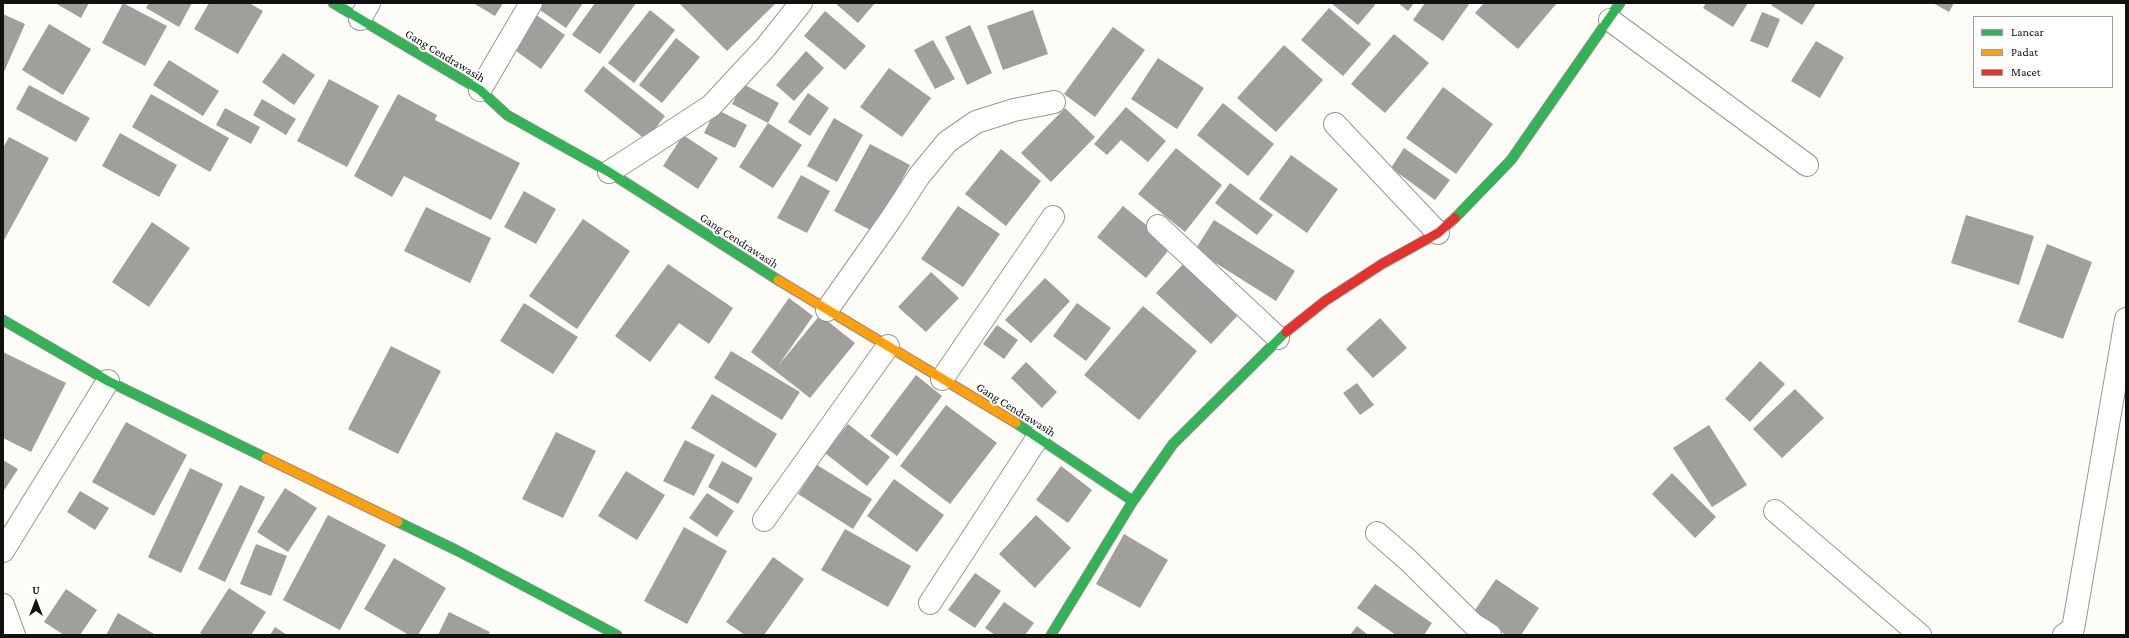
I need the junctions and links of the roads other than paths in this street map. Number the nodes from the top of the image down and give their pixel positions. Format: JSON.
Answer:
{"nodes":[{"id":1,"x":333,"y":3,"type":"edge"},
{"id":2,"x":531,"y":3,"type":"edge"},
{"id":3,"x":800,"y":3,"type":"edge"},
{"id":4,"x":364,"y":11,"type":"edge"},
{"id":5,"x":1615,"y":11,"type":"edge"},
{"id":6,"x":480,"y":90,"type":"junction"},
{"id":7,"x":1054,"y":102,"type":"dead end"},
{"id":8,"x":1335,"y":124,"type":"dead end"},
{"id":9,"x":1807,"y":165,"type":"dead end"},
{"id":10,"x":609,"y":172,"type":"junction"},
{"id":11,"x":1053,"y":217,"type":"dead end"},
{"id":12,"x":1158,"y":226,"type":"dead end"},
{"id":13,"x":1438,"y":233,"type":"junction"},
{"id":14,"x":828,"y":310,"type":"junction"},
{"id":15,"x":2126,"y":319,"type":"edge"},
{"id":16,"x":3,"y":320,"type":"edge"},
{"id":17,"x":1278,"y":338,"type":"junction"},
{"id":18,"x":888,"y":346,"type":"junction"},
{"id":19,"x":942,"y":379,"type":"junction"},
{"id":20,"x":108,"y":381,"type":"junction"},
{"id":21,"x":1038,"y":437,"type":"junction"},
{"id":22,"x":1133,"y":501,"type":"junction"},
{"id":23,"x":1775,"y":511,"type":"dead end"},
{"id":24,"x":764,"y":520,"type":"dead end"},
{"id":25,"x":1377,"y":533,"type":"dead end"},
{"id":26,"x":3,"y":551,"type":"edge"},
{"id":27,"x":930,"y":603,"type":"dead end"},
{"id":28,"x":3,"y":605,"type":"edge"},
{"id":29,"x":1476,"y":631,"type":"edge"},
{"id":30,"x":14,"y":635,"type":"edge"},
{"id":31,"x":617,"y":635,"type":"edge"},
{"id":32,"x":1051,"y":635,"type":"edge"},
{"id":33,"x":1920,"y":635,"type":"edge"},
{"id":34,"x":2064,"y":635,"type":"edge"}],
"edges":[{"from":1,"to":4,"type":"street","name":"Gang Cendrawasih"},
{"from":2,"to":6,"type":"street"},
{"from":3,"to":10,"type":"street"},
{"from":4,"to":6,"type":"street","name":"Gang Cendrawasih"},
{"from":5,"to":9,"type":"street"},
{"from":5,"to":13,"type":"street"},
{"from":6,"to":10,"type":"street","name":"Gang Cendrawasih"},
{"from":7,"to":14,"type":"street"},
{"from":8,"to":13,"type":"street"},
{"from":10,"to":14,"type":"street","name":"Gang Cendrawasih"},
{"from":11,"to":19,"type":"street"},
{"from":12,"to":17,"type":"street"},
{"from":13,"to":17,"type":"street"},
{"from":14,"to":18,"type":"street","name":"Gang Cendrawasih"},
{"from":15,"to":34,"type":"street"},
{"from":16,"to":20,"type":"street"},
{"from":17,"to":22,"type":"street"},
{"from":18,"to":19,"type":"street","name":"Gang Cendrawasih"},
{"from":18,"to":24,"type":"street"},
{"from":19,"to":21,"type":"street","name":"Gang Cendrawasih"},
{"from":20,"to":26,"type":"street"},
{"from":20,"to":31,"type":"street"},
{"from":21,"to":22,"type":"street","name":"Gang Cendrawasih"},
{"from":21,"to":27,"type":"street"},
{"from":22,"to":32,"type":"street"},
{"from":23,"to":33,"type":"street"},
{"from":25,"to":29,"type":"street"},
{"from":28,"to":30,"type":"street"}]}
